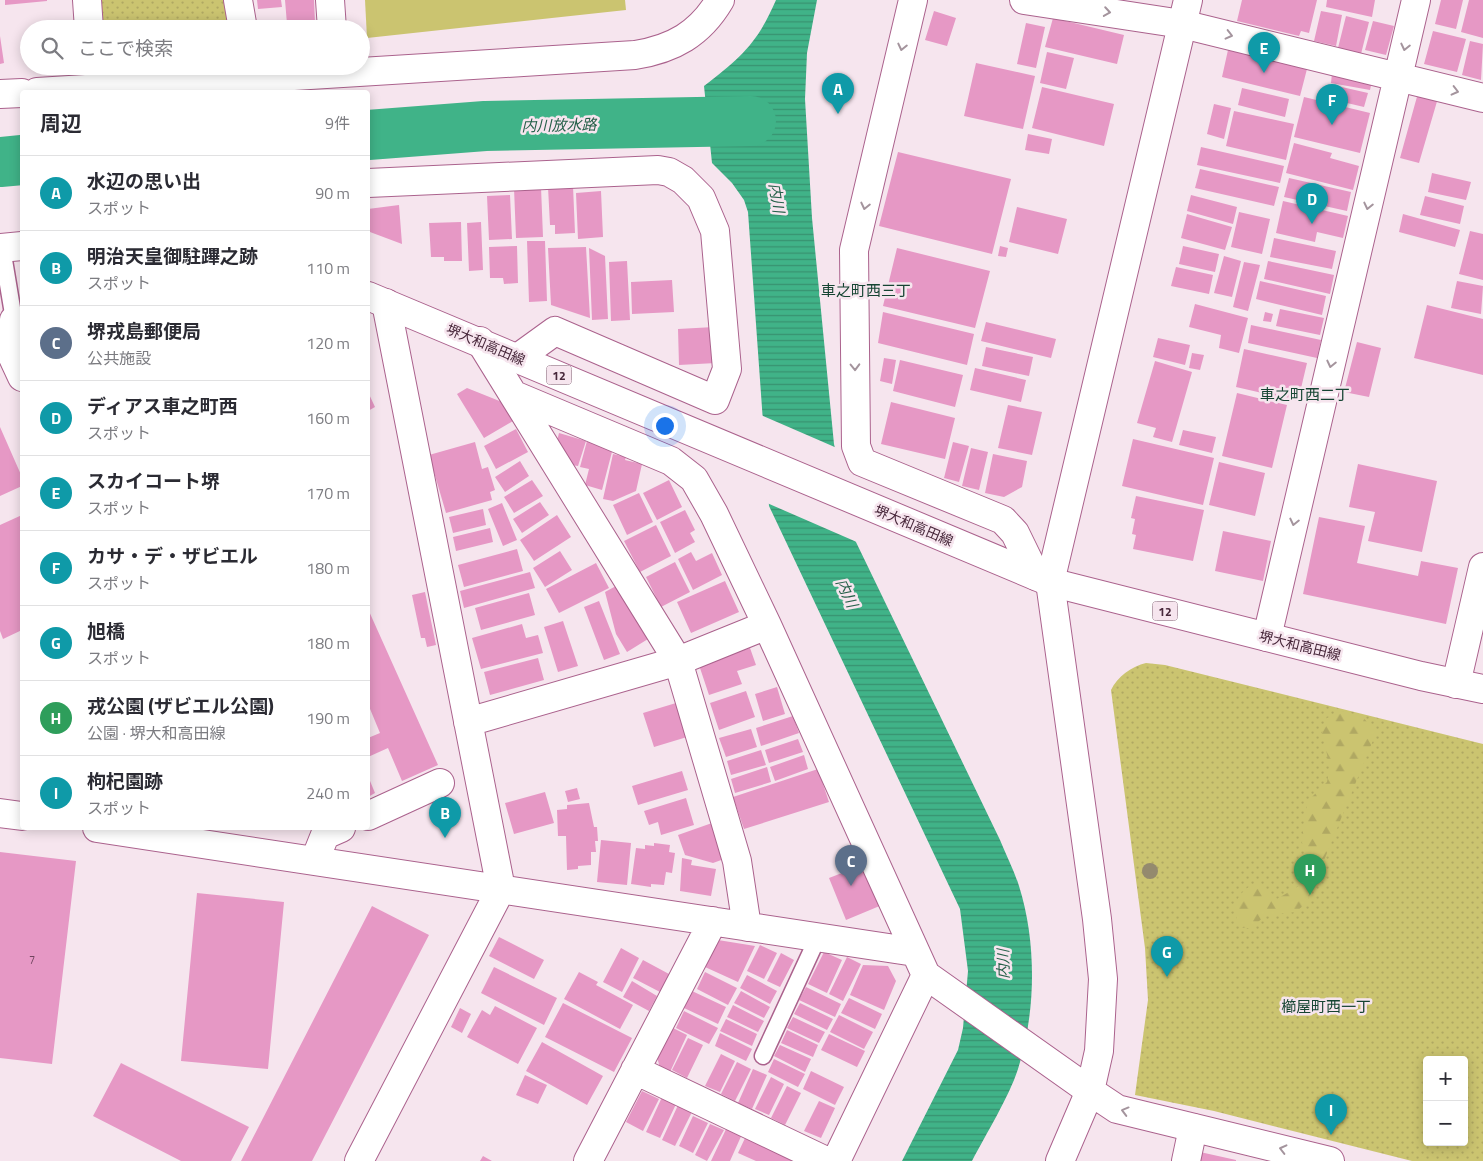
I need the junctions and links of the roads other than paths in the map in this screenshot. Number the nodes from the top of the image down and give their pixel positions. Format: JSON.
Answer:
{"nodes":[{"id":1,"x":87,"y":0,"type":"edge"},
{"id":2,"x":238,"y":0,"type":"edge"},
{"id":3,"x":330,"y":0,"type":"edge"},
{"id":4,"x":720,"y":0,"type":"edge"},
{"id":5,"x":913,"y":0,"type":"edge"},
{"id":6,"x":1024,"y":0,"type":"edge"},
{"id":7,"x":1416,"y":0,"type":"edge"},
{"id":8,"x":1185,"y":12,"type":"edge"},
{"id":9,"x":88,"y":20,"type":"edge"},
{"id":10,"x":242,"y":20,"type":"edge"},
{"id":11,"x":331,"y":20,"type":"edge"},
{"id":12,"x":172,"y":75,"type":"edge"},
{"id":13,"x":280,"y":75,"type":"edge"},
{"id":14,"x":92,"y":78,"type":"edge"},
{"id":15,"x":1398,"y":78,"type":"junction"},
{"id":16,"x":336,"y":81,"type":"edge"},
{"id":17,"x":44,"y":90,"type":"edge"},
{"id":18,"x":20,"y":93,"type":"edge"},
{"id":19,"x":0,"y":94,"type":"edge"},
{"id":20,"x":1483,"y":98,"type":"edge"},
{"id":21,"x":370,"y":183,"type":"edge"},
{"id":22,"x":8,"y":247,"type":"edge"},
{"id":23,"x":377,"y":299,"type":"edge"},
{"id":24,"x":18,"y":320,"type":"edge"},
{"id":25,"x":480,"y":341,"type":"junction"},
{"id":26,"x":5,"y":353,"type":"edge"},
{"id":27,"x":519,"y":357,"type":"junction"},
{"id":28,"x":20,"y":374,"type":"edge"},
{"id":29,"x":514,"y":395,"type":"junction"},
{"id":30,"x":1483,"y":567,"type":"edge"},
{"id":31,"x":1043,"y":579,"type":"junction"},
{"id":32,"x":767,"y":625,"type":"junction"},
{"id":33,"x":1268,"y":637,"type":"junction"},
{"id":34,"x":678,"y":661,"type":"junction"},
{"id":35,"x":1456,"y":684,"type":"junction"},
{"id":36,"x":1483,"y":689,"type":"edge"},
{"id":37,"x":468,"y":722,"type":"junction"},
{"id":38,"x":440,"y":783,"type":"dead end"},
{"id":39,"x":0,"y":813,"type":"edge"},
{"id":40,"x":370,"y":815,"type":"edge"},
{"id":41,"x":20,"y":816,"type":"edge"},
{"id":42,"x":111,"y":830,"type":"edge"},
{"id":43,"x":336,"y":830,"type":"edge"},
{"id":44,"x":315,"y":860,"type":"junction"},
{"id":45,"x":501,"y":889,"type":"junction"},
{"id":46,"x":713,"y":921,"type":"junction"},
{"id":47,"x":747,"y":927,"type":"junction"},
{"id":48,"x":818,"y":937,"type":"junction"},
{"id":49,"x":927,"y":971,"type":"junction"},
{"id":50,"x":763,"y":1056,"type":"dead end"},
{"id":51,"x":635,"y":1070,"type":"junction"},
{"id":52,"x":1090,"y":1091,"type":"junction"},
{"id":53,"x":1193,"y":1128,"type":"junction"},
{"id":54,"x":359,"y":1161,"type":"edge"},
{"id":55,"x":588,"y":1161,"type":"edge"},
{"id":56,"x":826,"y":1161,"type":"edge"},
{"id":57,"x":836,"y":1161,"type":"edge"},
{"id":58,"x":1060,"y":1161,"type":"edge"},
{"id":59,"x":1186,"y":1161,"type":"edge"},
{"id":60,"x":1330,"y":1161,"type":"edge"}],
"edges":[{"from":1,"to":9,"type":"street"},
{"from":2,"to":10,"type":"street"},
{"from":3,"to":11,"type":"street"},
{"from":4,"to":16,"type":"street"},
{"from":5,"to":31,"type":"street","one_way":true},
{"from":6,"to":8,"type":"street","one_way":true},
{"from":7,"to":15,"type":"street","one_way":true},
{"from":8,"to":15,"type":"street","one_way":true},
{"from":8,"to":31,"type":"street"},
{"from":12,"to":14,"type":"street"},
{"from":13,"to":16,"type":"street"},
{"from":14,"to":17,"type":"street"},
{"from":15,"to":20,"type":"street","one_way":true},
{"from":15,"to":33,"type":"street","one_way":true},
{"from":18,"to":19,"type":"street"},
{"from":21,"to":27,"type":"street"},
{"from":22,"to":24,"type":"lane"},
{"from":23,"to":25,"type":"street","name":"堺大和高田線","number":"12"},
{"from":23,"to":37,"type":"street"},
{"from":24,"to":26,"type":"street"},
{"from":25,"to":27,"type":"street","name":"堺大和高田線","number":"12"},
{"from":25,"to":29,"type":"street"},
{"from":26,"to":28,"type":"street"},
{"from":27,"to":31,"type":"street","name":"堺大和高田線","number":"12"},
{"from":29,"to":32,"type":"street"},
{"from":29,"to":34,"type":"street"},
{"from":30,"to":35,"type":"street"},
{"from":31,"to":33,"type":"street","name":"堺大和高田線","number":"12"},
{"from":31,"to":52,"type":"street"},
{"from":32,"to":34,"type":"street"},
{"from":32,"to":49,"type":"street"},
{"from":33,"to":35,"type":"street","name":"堺大和高田線","number":"12"},
{"from":34,"to":37,"type":"street"},
{"from":34,"to":47,"type":"street"},
{"from":35,"to":36,"type":"street","name":"堺大和高田線","number":"12"},
{"from":37,"to":45,"type":"street"},
{"from":38,"to":40,"type":"street"},
{"from":39,"to":41,"type":"street"},
{"from":42,"to":44,"type":"street"},
{"from":43,"to":44,"type":"street"},
{"from":44,"to":45,"type":"street"},
{"from":45,"to":46,"type":"street"},
{"from":45,"to":54,"type":"street"},
{"from":46,"to":47,"type":"street"},
{"from":46,"to":51,"type":"street"},
{"from":47,"to":48,"type":"street"},
{"from":48,"to":49,"type":"street"},
{"from":48,"to":50,"type":"lane"},
{"from":49,"to":52,"type":"street"},
{"from":49,"to":57,"type":"street"},
{"from":51,"to":55,"type":"street"},
{"from":51,"to":56,"type":"street"},
{"from":53,"to":52,"type":"street","one_way":true},
{"from":52,"to":58,"type":"street"},
{"from":53,"to":59,"type":"street"},
{"from":60,"to":53,"type":"street","one_way":true}]}
